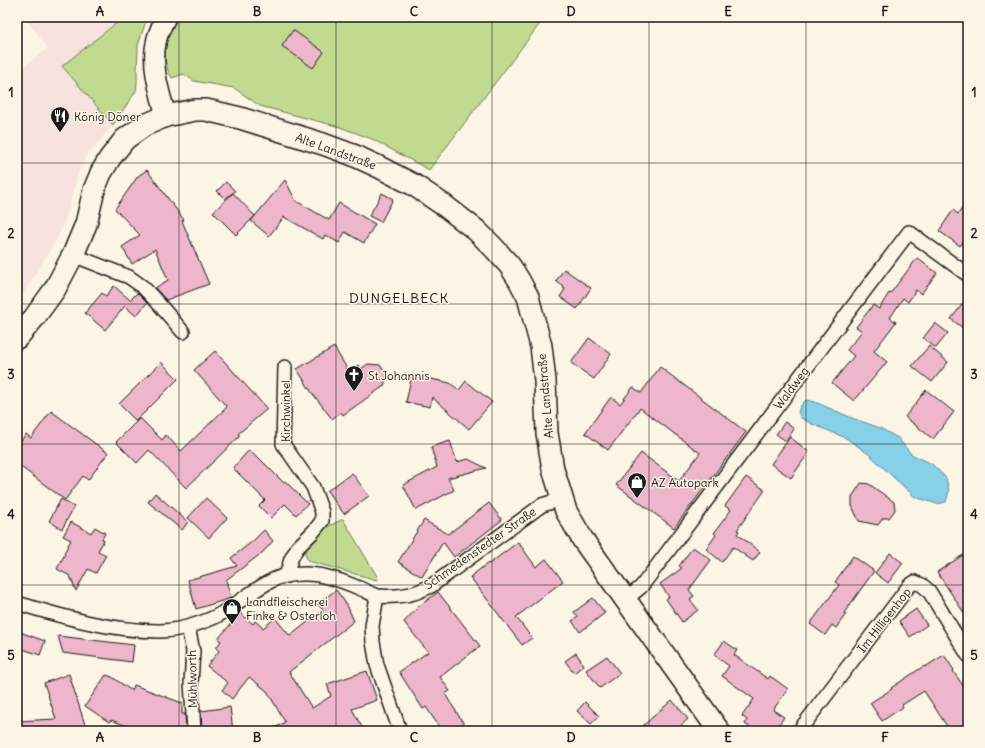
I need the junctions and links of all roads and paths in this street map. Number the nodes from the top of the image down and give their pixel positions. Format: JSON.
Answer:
{"nodes":[{"id":1,"x":166,"y":17,"type":"edge"},
{"id":2,"x":166,"y":116,"type":"junction"},
{"id":3,"x":73,"y":255,"type":"junction"},
{"id":4,"x":968,"y":275,"type":"edge"},
{"id":5,"x":183,"y":332,"type":"dead end"},
{"id":6,"x":17,"y":338,"type":"edge"},
{"id":7,"x":285,"y":367,"type":"dead end"},
{"id":8,"x":562,"y":499,"type":"junction"},
{"id":9,"x":286,"y":576,"type":"junction"},
{"id":10,"x":377,"y":596,"type":"junction"},
{"id":11,"x":625,"y":600,"type":"junction"},
{"id":12,"x":17,"y":604,"type":"edge"},
{"id":13,"x":188,"y":627,"type":"junction"},
{"id":14,"x":968,"y":655,"type":"edge"},
{"id":15,"x":194,"y":731,"type":"edge"},
{"id":16,"x":400,"y":731,"type":"edge"},
{"id":17,"x":720,"y":731,"type":"edge"},
{"id":18,"x":799,"y":731,"type":"edge"}],
"edges":[{"from":1,"to":2,"type":"street"},
{"from":2,"to":3,"type":"main road","name":"Alte Landstraße"},
{"from":2,"to":8,"type":"main road","name":"Alte Landstraße"},
{"from":3,"to":5,"type":"street"},
{"from":3,"to":6,"type":"main road","name":"Alte Landstraße"},
{"from":4,"to":11,"type":"street","name":"Waldweg"},
{"from":7,"to":9,"type":"street","name":"Kirchwinkel"},
{"from":8,"to":10,"type":"street","name":"Schmedenstedter Straße"},
{"from":8,"to":11,"type":"main road"},
{"from":9,"to":10,"type":"street","name":"Schmedenstedter Straße"},
{"from":9,"to":13,"type":"street","name":"Schmedenstedter Straße"},
{"from":10,"to":16,"type":"street"},
{"from":11,"to":17,"type":"main road"},
{"from":12,"to":13,"type":"street","name":"Schmedenstedter Straße"},
{"from":13,"to":15,"type":"street","name":"Mühlworth"},
{"from":14,"to":18,"type":"street","name":"Im Hilligenhop"}]}
